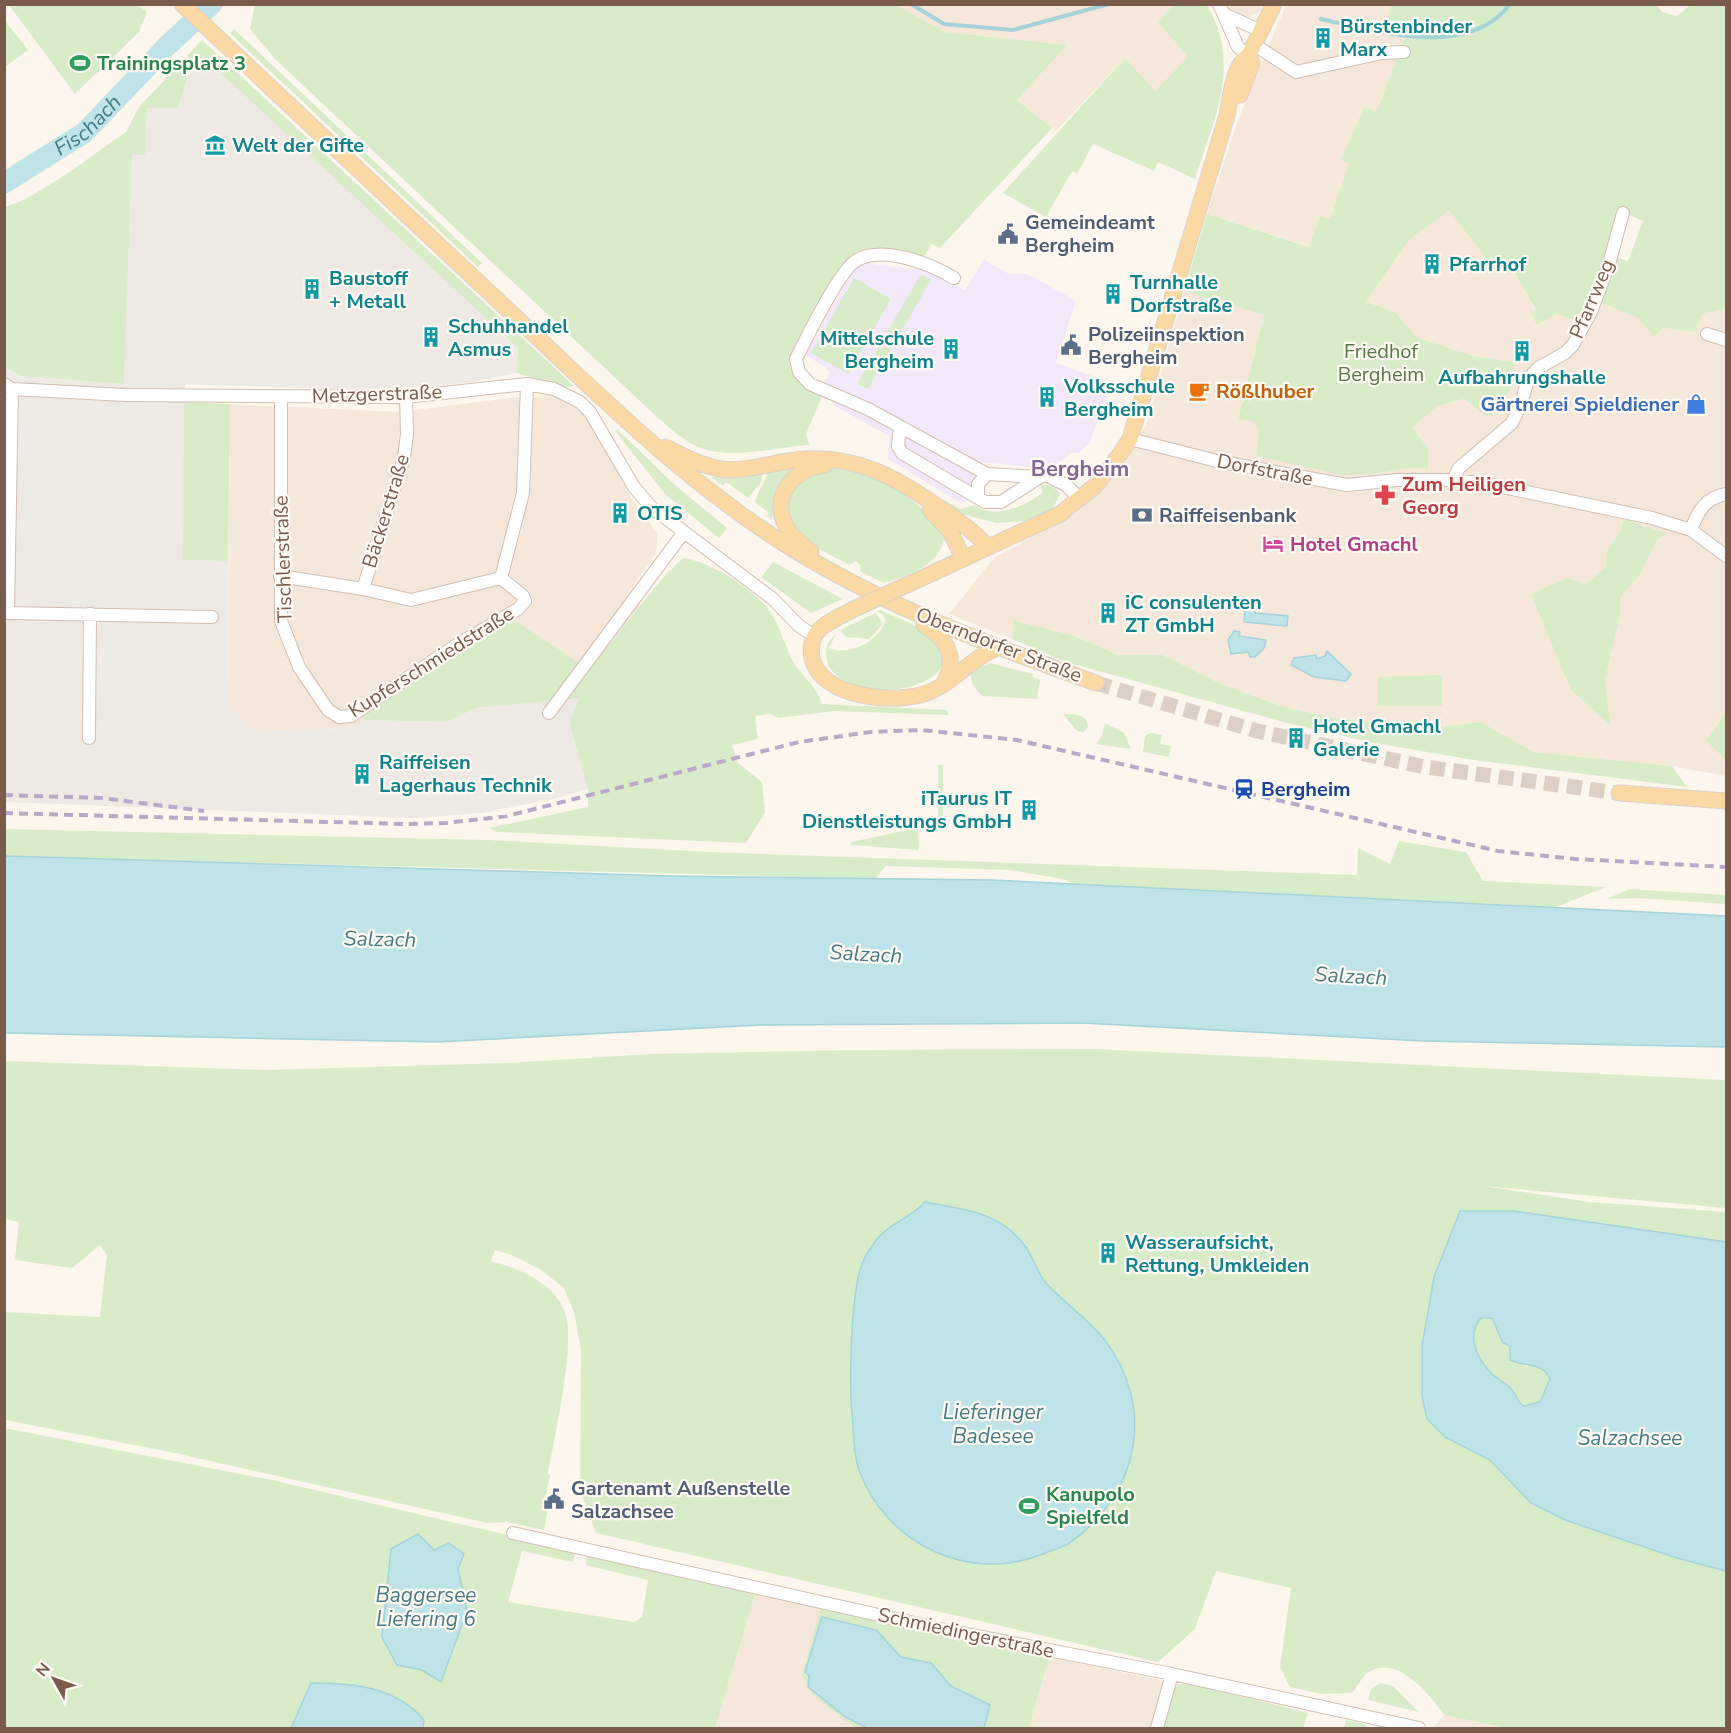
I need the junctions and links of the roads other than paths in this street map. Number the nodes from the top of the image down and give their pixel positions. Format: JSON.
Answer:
{"nodes":[{"id":1,"x":182,"y":4,"type":"edge"},
{"id":2,"x":1274,"y":4,"type":"edge"},
{"id":3,"x":1222,"y":10,"type":"edge"},
{"id":4,"x":1255,"y":44,"type":"junction"},
{"id":5,"x":1404,"y":52,"type":"dead end"},
{"id":6,"x":1623,"y":213,"type":"dead end"},
{"id":7,"x":954,"y":278,"type":"dead end"},
{"id":8,"x":1707,"y":333,"type":"dead end"},
{"id":9,"x":1726,"y":340,"type":"edge"},
{"id":10,"x":526,"y":384,"type":"junction"},
{"id":11,"x":8,"y":387,"type":"edge"},
{"id":12,"x":281,"y":396,"type":"junction"},
{"id":13,"x":406,"y":397,"type":"junction"},
{"id":14,"x":900,"y":427,"type":"junction"},
{"id":15,"x":644,"y":437,"type":"junction"},
{"id":16,"x":1130,"y":439,"type":"junction"},
{"id":17,"x":987,"y":474,"type":"junction"},
{"id":18,"x":1040,"y":477,"type":"junction"},
{"id":19,"x":1453,"y":480,"type":"junction"},
{"id":20,"x":1726,"y":494,"type":"edge"},
{"id":21,"x":978,"y":497,"type":"junction"},
{"id":22,"x":1080,"y":499,"type":"junction"},
{"id":23,"x":1691,"y":530,"type":"junction"},
{"id":24,"x":684,"y":532,"type":"junction"},
{"id":25,"x":987,"y":546,"type":"junction"},
{"id":26,"x":1726,"y":556,"type":"edge"},
{"id":27,"x":963,"y":558,"type":"junction"},
{"id":28,"x":838,"y":575,"type":"junction"},
{"id":29,"x":280,"y":576,"type":"junction"},
{"id":30,"x":501,"y":578,"type":"junction"},
{"id":31,"x":363,"y":589,"type":"junction"},
{"id":32,"x":901,"y":607,"type":"junction"},
{"id":33,"x":90,"y":614,"type":"junction"},
{"id":34,"x":212,"y":617,"type":"dead end"},
{"id":35,"x":814,"y":636,"type":"junction"},
{"id":36,"x":998,"y":648,"type":"junction"},
{"id":37,"x":944,"y":682,"type":"junction"},
{"id":38,"x":1096,"y":683,"type":"tunnel mouth"},
{"id":39,"x":328,"y":710,"type":"joint"},
{"id":40,"x":549,"y":713,"type":"dead end"},
{"id":41,"x":90,"y":738,"type":"dead end"},
{"id":42,"x":1619,"y":794,"type":"tunnel mouth"},
{"id":43,"x":1726,"y":801,"type":"edge"},
{"id":44,"x":513,"y":1533,"type":"dead end"},
{"id":45,"x":1172,"y":1674,"type":"junction"},
{"id":46,"x":1157,"y":1728,"type":"edge"},
{"id":47,"x":1419,"y":1728,"type":"edge"}],
"edges":[{"from":1,"to":15,"type":"main road"},
{"from":2,"to":4,"type":"main road"},
{"from":3,"to":4,"type":"street"},
{"from":3,"to":4,"type":"street"},
{"from":4,"to":5,"type":"street"},
{"from":4,"to":16,"type":"main road"},
{"from":6,"to":19,"type":"street","name":"Pfarrweg"},
{"from":7,"to":14,"type":"street"},
{"from":8,"to":9,"type":"street"},
{"from":10,"to":13,"type":"street","name":"Metzgerstraße"},
{"from":10,"to":24,"type":"street","name":"Metzgerstraße"},
{"from":10,"to":30,"type":"street"},
{"from":11,"to":12,"type":"street","name":"Metzgerstraße"},
{"from":11,"to":33,"type":"street"},
{"from":12,"to":13,"type":"street","name":"Metzgerstraße"},
{"from":12,"to":29,"type":"street","name":"Tischlerstraße"},
{"from":13,"to":31,"type":"street","name":"Bäckerstraße"},
{"from":14,"to":17,"type":"street"},
{"from":14,"to":21,"type":"street"},
{"from":15,"to":25,"type":"main road"},
{"from":15,"to":28,"type":"main road"},
{"from":16,"to":19,"type":"street","name":"Dorfstraße"},
{"from":16,"to":22,"type":"main road"},
{"from":17,"to":18,"type":"street"},
{"from":17,"to":21,"type":"street"},
{"from":18,"to":21,"type":"street"},
{"from":18,"to":22,"type":"street"},
{"from":19,"to":23,"type":"street","name":"Dorfstraße"},
{"from":20,"to":23,"type":"street"},
{"from":22,"to":25,"type":"main road"},
{"from":23,"to":26,"type":"street","name":"Dorfstraße"},
{"from":24,"to":35,"type":"street","name":"Metzgerstraße"},
{"from":24,"to":40,"type":"street"},
{"from":25,"to":27,"type":"main road"},
{"from":27,"to":28,"type":"main road"},
{"from":27,"to":35,"type":"main road","bridge":true},
{"from":28,"to":32,"type":"main road"},
{"from":29,"to":31,"type":"street","name":"Kupferschmiedstraße"},
{"from":29,"to":39,"type":"street","name":"Tischlerstraße"},
{"from":30,"to":31,"type":"street","name":"Kupferschmiedstraße"},
{"from":30,"to":39,"type":"street","name":"Kupferschmiedstraße"},
{"from":32,"to":36,"type":"main road","name":"Oberndorfer Straße"},
{"from":32,"to":37,"type":"main road"},
{"from":33,"to":34,"type":"street"},
{"from":33,"to":41,"type":"street"},
{"from":35,"to":37,"type":"main road"},
{"from":36,"to":37,"type":"main road"},
{"from":36,"to":38,"type":"main road","name":"Oberndorfer Straße"},
{"from":42,"to":43,"type":"main road"},
{"from":44,"to":45,"type":"street","name":"Schmiedingerstraße"},
{"from":45,"to":46,"type":"street"},
{"from":45,"to":47,"type":"street","name":"Schmiedingerstraße"}]}
